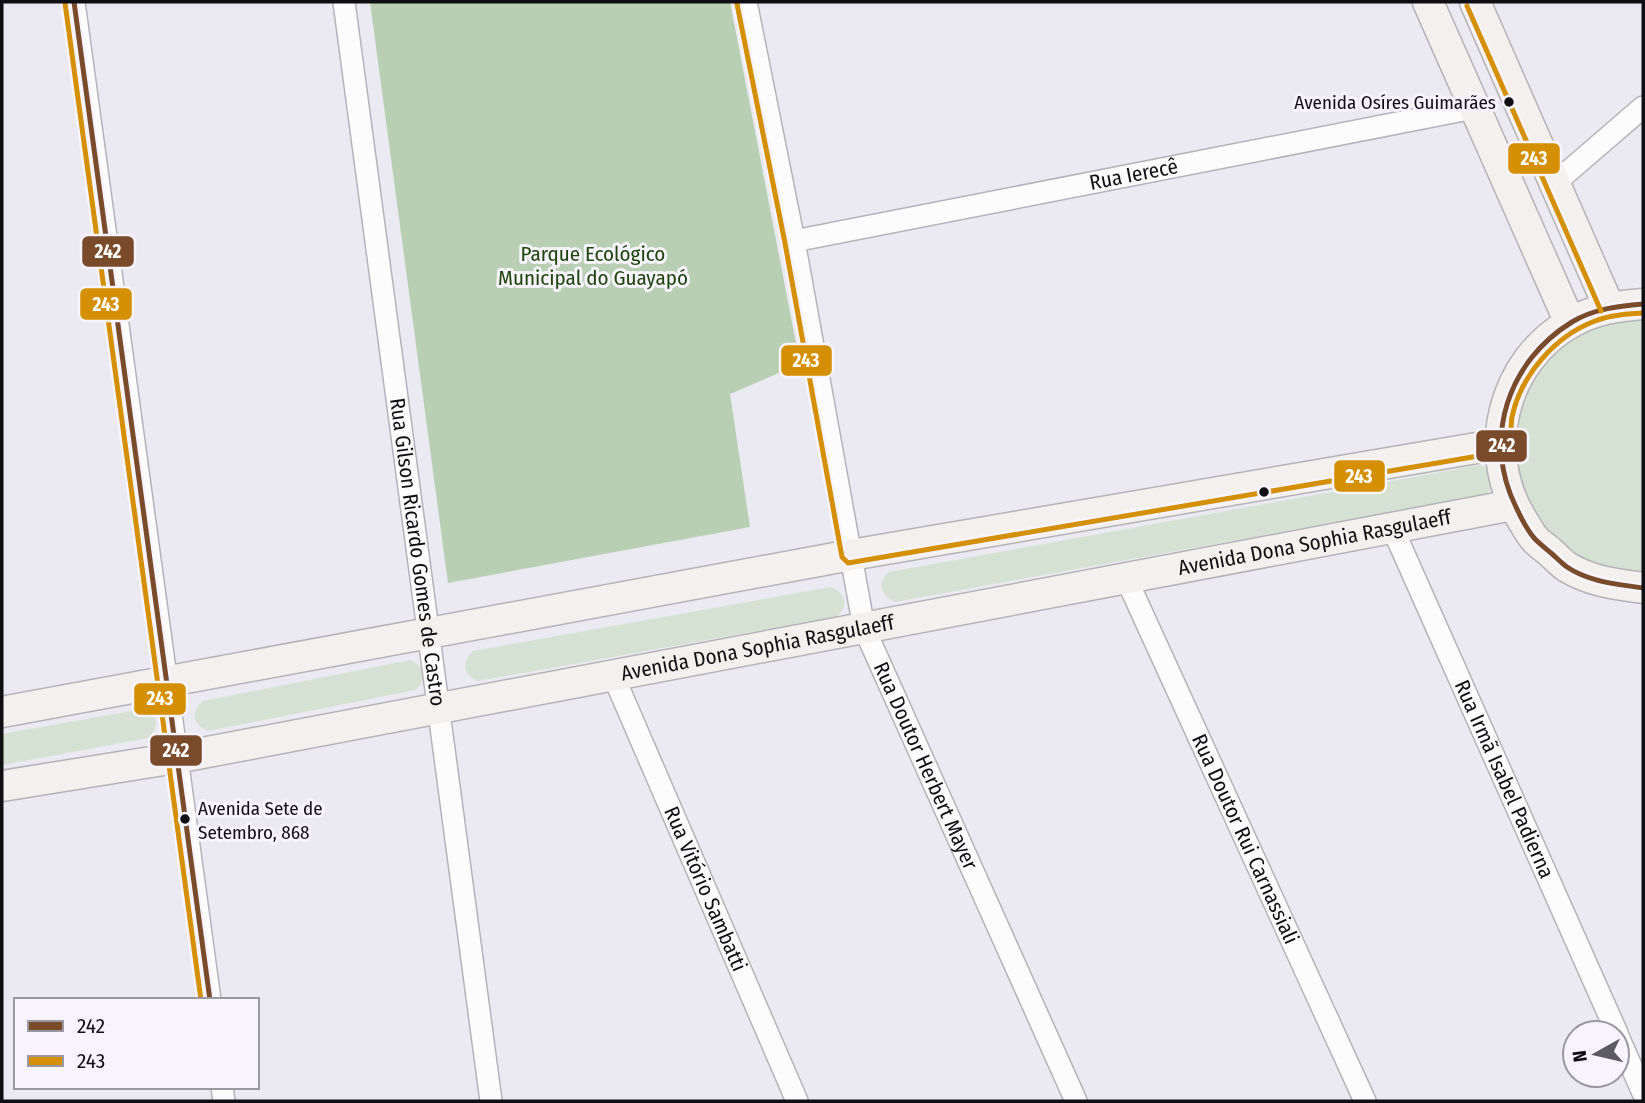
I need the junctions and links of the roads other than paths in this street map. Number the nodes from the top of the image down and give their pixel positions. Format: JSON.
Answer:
{"nodes":[{"id":1,"x":74,"y":2,"type":"edge"},
{"id":2,"x":344,"y":2,"type":"edge"},
{"id":3,"x":746,"y":2,"type":"edge"},
{"id":4,"x":1428,"y":2,"type":"edge"},
{"id":5,"x":1475,"y":2,"type":"edge"},
{"id":6,"x":1643,"y":107,"type":"edge"},
{"id":7,"x":1474,"y":108,"type":"junction"},
{"id":8,"x":1555,"y":183,"type":"junction"},
{"id":9,"x":794,"y":241,"type":"junction"},
{"id":10,"x":1643,"y":304,"type":"edge"},
{"id":11,"x":1609,"y":307,"type":"junction"},
{"id":12,"x":1570,"y":323,"type":"junction"},
{"id":13,"x":1500,"y":444,"type":"junction"},
{"id":14,"x":1513,"y":505,"type":"junction"},
{"id":15,"x":1392,"y":527,"type":"junction"},
{"id":16,"x":851,"y":555,"type":"junction"},
{"id":17,"x":1126,"y":578,"type":"junction"},
{"id":18,"x":1643,"y":588,"type":"edge"},
{"id":19,"x":864,"y":628,"type":"junction"},
{"id":20,"x":428,"y":633,"type":"junction"},
{"id":21,"x":613,"y":676,"type":"junction"},
{"id":22,"x":166,"y":682,"type":"junction"},
{"id":23,"x":438,"y":709,"type":"junction"},
{"id":24,"x":2,"y":712,"type":"edge"},
{"id":25,"x":176,"y":758,"type":"junction"},
{"id":26,"x":2,"y":786,"type":"edge"},
{"id":27,"x":210,"y":998,"type":"edge"},
{"id":28,"x":1611,"y":1019,"type":"edge"},
{"id":29,"x":1631,"y":1065,"type":"edge"},
{"id":30,"x":1643,"y":1093,"type":"edge"},
{"id":31,"x":491,"y":1101,"type":"edge"},
{"id":32,"x":797,"y":1101,"type":"edge"},
{"id":33,"x":1076,"y":1101,"type":"edge"},
{"id":34,"x":1365,"y":1101,"type":"edge"}],
"edges":[{"from":1,"to":22,"type":"street"},
{"from":2,"to":20,"type":"street","name":"Rua Gilson Ricardo Gomes de Castro"},
{"from":3,"to":9,"type":"street","name":"Rua Doutor Herbert Mayer"},
{"from":4,"to":7,"type":"street"},
{"from":5,"to":8,"type":"street"},
{"from":6,"to":8,"type":"street"},
{"from":7,"to":9,"type":"street","name":"Rua Ierecê"},
{"from":7,"to":12,"type":"street"},
{"from":8,"to":11,"type":"street"},
{"from":9,"to":16,"type":"street","name":"Rua Doutor Herbert Mayer"},
{"from":10,"to":11,"type":"street"},
{"from":11,"to":12,"type":"street"},
{"from":12,"to":13,"type":"street"},
{"from":13,"to":14,"type":"street"},
{"from":13,"to":16,"type":"street"},
{"from":14,"to":15,"type":"street","name":"Avenida Dona Sophia Rasgulaeff"},
{"from":14,"to":18,"type":"street"},
{"from":15,"to":17,"type":"street","name":"Avenida Dona Sophia Rasgulaeff"},
{"from":15,"to":28,"type":"street","name":"Rua Irmã Isabel Padierna"},
{"from":16,"to":19,"type":"street","name":"Rua Doutor Herbert Mayer"},
{"from":16,"to":20,"type":"street"},
{"from":17,"to":19,"type":"street","name":"Avenida Dona Sophia Rasgulaeff"},
{"from":17,"to":34,"type":"street","name":"Rua Doutor Rui Carnassiali"},
{"from":19,"to":21,"type":"street","name":"Avenida Dona Sophia Rasgulaeff"},
{"from":19,"to":33,"type":"street","name":"Rua Doutor Herbert Mayer"},
{"from":20,"to":22,"type":"street"},
{"from":20,"to":23,"type":"street","name":"Rua Gilson Ricardo Gomes de Castro"},
{"from":21,"to":23,"type":"street","name":"Avenida Dona Sophia Rasgulaeff"},
{"from":21,"to":32,"type":"street","name":"Rua Vitório Sambatti"},
{"from":22,"to":24,"type":"street"},
{"from":22,"to":25,"type":"street"},
{"from":23,"to":25,"type":"street","name":"Avenida Dona Sophia Rasgulaeff"},
{"from":23,"to":31,"type":"street","name":"Rua Gilson Ricardo Gomes de Castro"},
{"from":25,"to":26,"type":"street","name":"Avenida Dona Sophia Rasgulaeff"},
{"from":25,"to":27,"type":"street"},
{"from":29,"to":30,"type":"street","name":"Rua Irmã Isabel Padierna"}]}
